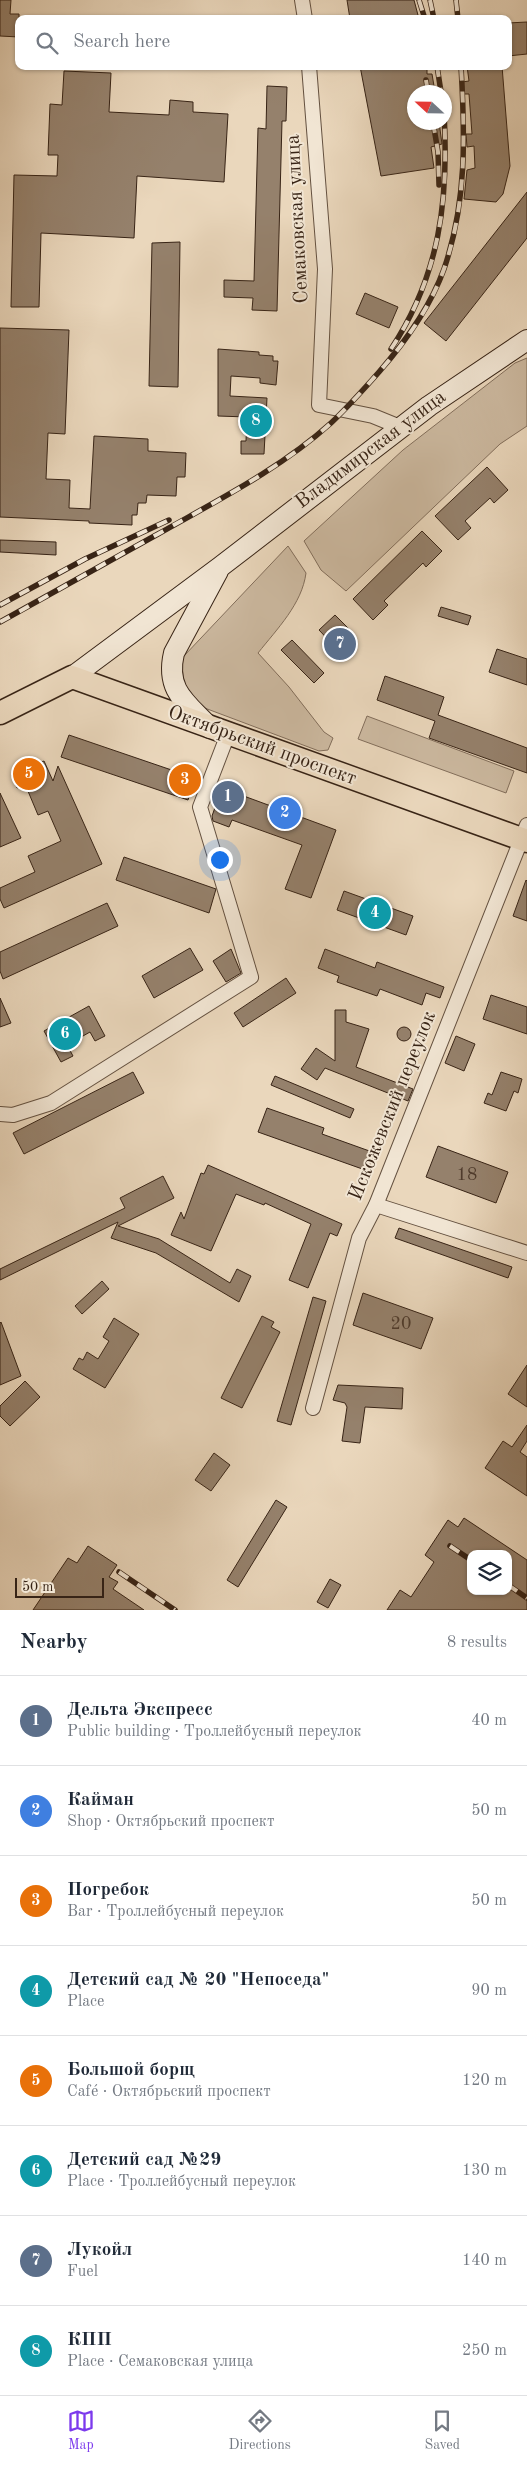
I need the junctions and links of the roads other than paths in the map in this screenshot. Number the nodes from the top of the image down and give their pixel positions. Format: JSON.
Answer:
{"nodes":[{"id":1,"x":302,"y":0,"type":"edge"},
{"id":2,"x":304,"y":15,"type":"edge"},
{"id":3,"x":308,"y":70,"type":"edge"},
{"id":4,"x":527,"y":340,"type":"edge"},
{"id":5,"x":400,"y":427,"type":"junction"},
{"id":6,"x":220,"y":567,"type":"junction"},
{"id":7,"x":72,"y":677,"type":"junction"},
{"id":8,"x":0,"y":713,"type":"edge"},
{"id":9,"x":219,"y":731,"type":"junction"},
{"id":10,"x":525,"y":835,"type":"edge"},
{"id":11,"x":0,"y":1114,"type":"edge"},
{"id":12,"x":376,"y":1205,"type":"junction"},
{"id":13,"x":527,"y":1253,"type":"edge"},
{"id":14,"x":313,"y":1408,"type":"dead end"}],
"edges":[{"from":1,"to":2,"type":"street"},
{"from":3,"to":5,"type":"street","name":"Семаковская улица"},
{"from":4,"to":5,"type":"main road","name":"Владимирская улица"},
{"from":5,"to":6,"type":"main road","name":"Владимирская улица"},
{"from":6,"to":7,"type":"main road","name":"Владимирская улица"},
{"from":6,"to":9,"type":"main road","name":"Владимирская улица"},
{"from":7,"to":8,"type":"main road"},
{"from":7,"to":9,"type":"main road","name":"Октябрьский проспект"},
{"from":9,"to":10,"type":"main road","name":"Октябрьский проспект"},
{"from":9,"to":11,"type":"street"},
{"from":10,"to":12,"type":"street","name":"Искожевский переулок"},
{"from":12,"to":13,"type":"street"},
{"from":12,"to":14,"type":"street","name":"Искожевский переулок"}]}
